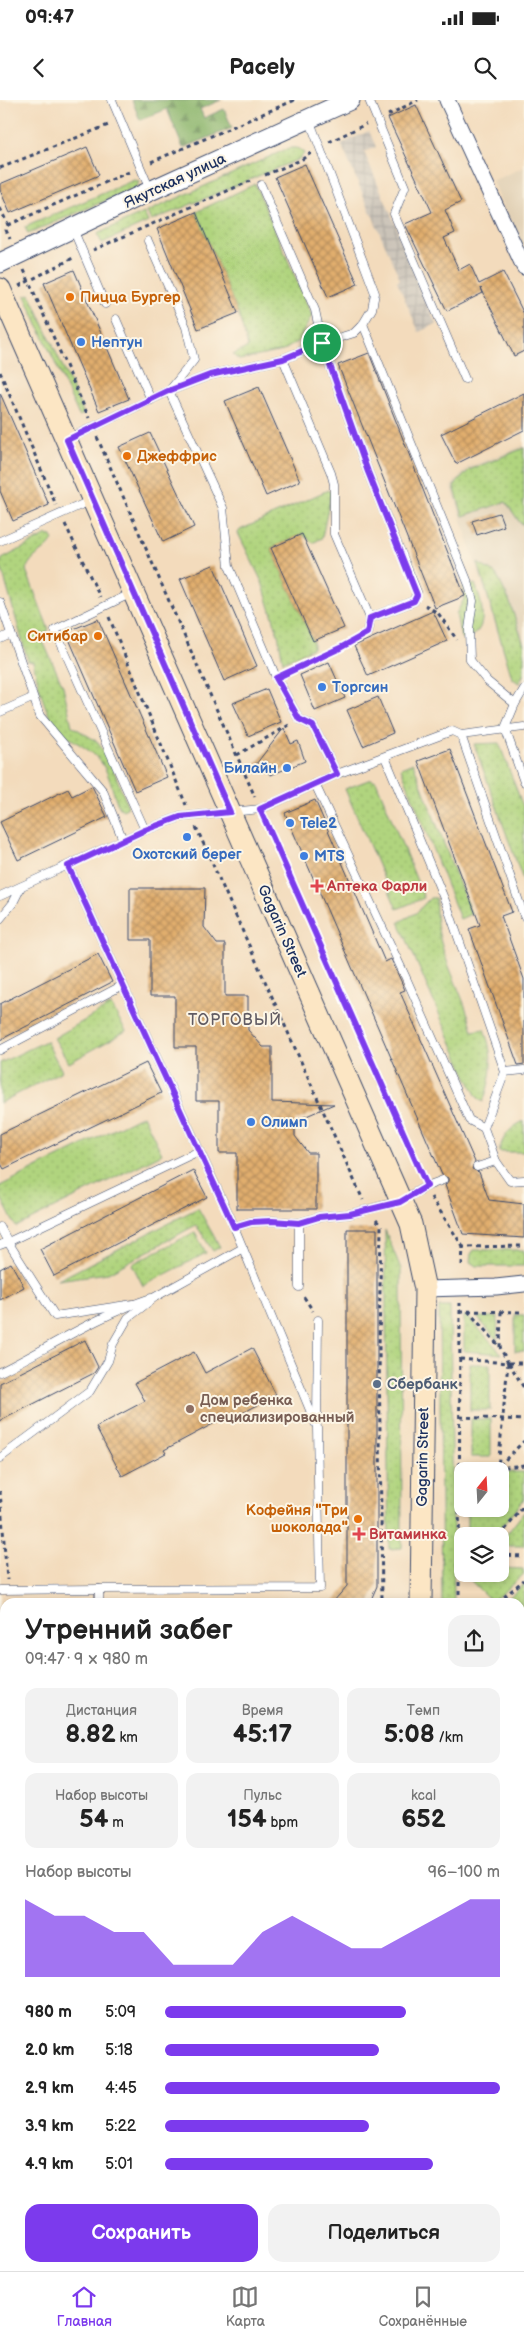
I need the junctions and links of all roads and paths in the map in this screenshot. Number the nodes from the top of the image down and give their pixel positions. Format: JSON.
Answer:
{"nodes":[{"id":1,"x":112,"y":100,"type":"edge"},
{"id":2,"x":350,"y":100,"type":"edge"},
{"id":3,"x":369,"y":100,"type":"edge"},
{"id":4,"x":418,"y":100,"type":"edge"},
{"id":5,"x":447,"y":100,"type":"edge"},
{"id":6,"x":377,"y":119,"type":"junction"},
{"id":7,"x":121,"y":120,"type":"junction"},
{"id":8,"x":309,"y":120,"type":"junction"},
{"id":9,"x":319,"y":146,"type":"junction"},
{"id":10,"x":0,"y":168,"type":"edge"},
{"id":11,"x":253,"y":180,"type":"dead end"},
{"id":12,"x":261,"y":180,"type":"joint"},
{"id":13,"x":150,"y":191,"type":"junction"},
{"id":14,"x":0,"y":208,"type":"edge"},
{"id":15,"x":73,"y":229,"type":"junction"},
{"id":16,"x":6,"y":230,"type":"junction"},
{"id":17,"x":0,"y":233,"type":"edge"},
{"id":18,"x":148,"y":241,"type":"dead end"},
{"id":19,"x":83,"y":254,"type":"junction"},
{"id":20,"x":17,"y":255,"type":"junction"},
{"id":21,"x":0,"y":263,"type":"edge"},
{"id":22,"x":524,"y":267,"type":"edge"},
{"id":23,"x":30,"y":281,"type":"junction"},
{"id":24,"x":0,"y":289,"type":"edge"},
{"id":25,"x":105,"y":304,"type":"dead end"},
{"id":26,"x":116,"y":319,"type":"dead end"},
{"id":27,"x":363,"y":324,"type":"junction"},
{"id":28,"x":322,"y":343,"type":"junction"},
{"id":29,"x":283,"y":359,"type":"junction"},
{"id":30,"x":0,"y":372,"type":"edge"},
{"id":31,"x":465,"y":379,"type":"dead end"},
{"id":32,"x":168,"y":391,"type":"junction"},
{"id":33,"x":152,"y":400,"type":"junction"},
{"id":34,"x":93,"y":428,"type":"junction"},
{"id":35,"x":67,"y":440,"type":"junction"},
{"id":36,"x":93,"y":499,"type":"junction"},
{"id":37,"x":60,"y":514,"type":"junction"},
{"id":38,"x":0,"y":541,"type":"edge"},
{"id":39,"x":134,"y":592,"type":"junction"},
{"id":40,"x":416,"y":598,"type":"junction"},
{"id":41,"x":0,"y":602,"type":"edge"},
{"id":42,"x":104,"y":606,"type":"junction"},
{"id":43,"x":370,"y":618,"type":"junction"},
{"id":44,"x":367,"y":633,"type":"joint"},
{"id":45,"x":11,"y":634,"type":"junction"},
{"id":46,"x":0,"y":639,"type":"edge"},
{"id":47,"x":470,"y":660,"type":"junction"},
{"id":48,"x":276,"y":678,"type":"junction"},
{"id":49,"x":524,"y":690,"type":"edge"},
{"id":50,"x":32,"y":698,"type":"junction"},
{"id":51,"x":515,"y":704,"type":"junction"},
{"id":52,"x":0,"y":712,"type":"edge"},
{"id":53,"x":299,"y":719,"type":"junction"},
{"id":54,"x":524,"y":727,"type":"edge"},
{"id":55,"x":505,"y":728,"type":"junction"},
{"id":56,"x":461,"y":735,"type":"junction"},
{"id":57,"x":237,"y":754,"type":"junction"},
{"id":58,"x":385,"y":757,"type":"junction"},
{"id":59,"x":337,"y":774,"type":"junction"},
{"id":60,"x":176,"y":781,"type":"dead end"},
{"id":61,"x":524,"y":782,"type":"edge"},
{"id":62,"x":316,"y":784,"type":"junction"},
{"id":63,"x":260,"y":809,"type":"junction"},
{"id":64,"x":230,"y":812,"type":"junction"},
{"id":65,"x":145,"y":830,"type":"junction"},
{"id":66,"x":124,"y":840,"type":"junction"},
{"id":67,"x":204,"y":846,"type":"dead end"},
{"id":68,"x":68,"y":866,"type":"junction"},
{"id":69,"x":21,"y":887,"type":"junction"},
{"id":70,"x":0,"y":896,"type":"edge"},
{"id":71,"x":524,"y":916,"type":"edge"},
{"id":72,"x":0,"y":918,"type":"edge"},
{"id":73,"x":123,"y":985,"type":"junction"},
{"id":74,"x":0,"y":1050,"type":"edge"},
{"id":75,"x":524,"y":1070,"type":"edge"},
{"id":76,"x":504,"y":1072,"type":"junction"},
{"id":77,"x":484,"y":1128,"type":"junction"},
{"id":78,"x":199,"y":1151,"type":"junction"},
{"id":79,"x":496,"y":1161,"type":"junction"},
{"id":80,"x":476,"y":1167,"type":"dead end"},
{"id":81,"x":444,"y":1180,"type":"dead end"},
{"id":82,"x":524,"y":1180,"type":"edge"},
{"id":83,"x":427,"y":1186,"type":"junction"},
{"id":84,"x":400,"y":1202,"type":"junction"},
{"id":85,"x":367,"y":1208,"type":"junction"},
{"id":86,"x":299,"y":1223,"type":"junction"},
{"id":87,"x":0,"y":1227,"type":"edge"},
{"id":88,"x":234,"y":1227,"type":"junction"},
{"id":89,"x":8,"y":1242,"type":"junction"},
{"id":90,"x":0,"y":1246,"type":"edge"},
{"id":91,"x":524,"y":1246,"type":"edge"},
{"id":92,"x":463,"y":1247,"type":"junction"},
{"id":93,"x":243,"y":1248,"type":"junction"},
{"id":94,"x":462,"y":1265,"type":"dead end"},
{"id":95,"x":524,"y":1284,"type":"edge"},
{"id":96,"x":299,"y":1287,"type":"joint"},
{"id":97,"x":425,"y":1289,"type":"junction"},
{"id":98,"x":154,"y":1297,"type":"junction"},
{"id":99,"x":460,"y":1300,"type":"dead end"},
{"id":100,"x":133,"y":1304,"type":"junction"},
{"id":101,"x":460,"y":1311,"type":"junction"},
{"id":102,"x":468,"y":1311,"type":"junction"},
{"id":103,"x":501,"y":1312,"type":"junction"},
{"id":104,"x":524,"y":1312,"type":"edge"},
{"id":105,"x":318,"y":1320,"type":"joint"},
{"id":106,"x":500,"y":1347,"type":"junction"},
{"id":107,"x":460,"y":1359,"type":"junction"},
{"id":108,"x":508,"y":1362,"type":"junction"},
{"id":109,"x":524,"y":1363,"type":"edge"},
{"id":110,"x":0,"y":1372,"type":"edge"},
{"id":111,"x":524,"y":1388,"type":"edge"},
{"id":112,"x":460,"y":1417,"type":"junction"},
{"id":113,"x":502,"y":1419,"type":"junction"},
{"id":114,"x":524,"y":1420,"type":"edge"},
{"id":115,"x":317,"y":1427,"type":"junction"},
{"id":116,"x":524,"y":1441,"type":"edge"},
{"id":117,"x":0,"y":1458,"type":"edge"},
{"id":118,"x":461,"y":1462,"type":"edge"},
{"id":119,"x":498,"y":1462,"type":"edge"},
{"id":120,"x":504,"y":1462,"type":"edge"},
{"id":121,"x":524,"y":1465,"type":"edge"},
{"id":122,"x":509,"y":1467,"type":"edge"},
{"id":123,"x":0,"y":1491,"type":"edge"},
{"id":124,"x":524,"y":1506,"type":"edge"},
{"id":125,"x":507,"y":1527,"type":"edge"},
{"id":126,"x":509,"y":1555,"type":"edge"},
{"id":127,"x":524,"y":1556,"type":"edge"},
{"id":128,"x":524,"y":1580,"type":"edge"},
{"id":129,"x":460,"y":1582,"type":"edge"},
{"id":130,"x":99,"y":1588,"type":"junction"},
{"id":131,"x":4,"y":1590,"type":"edge"},
{"id":132,"x":99,"y":1598,"type":"edge"},
{"id":133,"x":382,"y":1598,"type":"edge"},
{"id":134,"x":421,"y":1598,"type":"edge"},
{"id":135,"x":459,"y":1598,"type":"edge"},
{"id":136,"x":503,"y":1598,"type":"edge"}],
"edges":[{"from":1,"to":7,"type":"lane"},
{"from":2,"to":8,"type":"street","name":"Якутская улица"},
{"from":3,"to":6,"type":"lane"},
{"from":4,"to":6,"type":"path"},
{"from":5,"to":22,"type":"street"},
{"from":6,"to":9,"type":"path"},
{"from":6,"to":31,"type":"lane"},
{"from":7,"to":10,"type":"path"},
{"from":7,"to":13,"type":"lane"},
{"from":8,"to":9,"type":"lane"},
{"from":8,"to":13,"type":"street","name":"Якутская улица"},
{"from":9,"to":12,"type":"path"},
{"from":9,"to":27,"type":"lane"},
{"from":11,"to":19,"type":"path"},
{"from":12,"to":28,"type":"lane"},
{"from":13,"to":15,"type":"street","name":"Якутская улица"},
{"from":14,"to":16,"type":"path"},
{"from":15,"to":19,"type":"lane"},
{"from":15,"to":20,"type":"street","name":"Якутская улица"},
{"from":16,"to":17,"type":"path"},
{"from":16,"to":20,"type":"path"},
{"from":18,"to":32,"type":"lane"},
{"from":19,"to":23,"type":"path"},
{"from":19,"to":25,"type":"lane"},
{"from":20,"to":21,"type":"street","name":"Якутская улица"},
{"from":20,"to":23,"type":"path"},
{"from":23,"to":34,"type":"path"},
{"from":24,"to":35,"type":"main road","name":"Gagarin Street"},
{"from":26,"to":33,"type":"lane"},
{"from":27,"to":28,"type":"lane"},
{"from":27,"to":47,"type":"lane"},
{"from":28,"to":29,"type":"lane"},
{"from":28,"to":40,"type":"lane"},
{"from":29,"to":32,"type":"lane"},
{"from":29,"to":43,"type":"lane"},
{"from":30,"to":37,"type":"path"},
{"from":32,"to":33,"type":"lane"},
{"from":32,"to":48,"type":"lane"},
{"from":33,"to":34,"type":"lane"},
{"from":34,"to":35,"type":"lane"},
{"from":34,"to":57,"type":"path"},
{"from":35,"to":36,"type":"main road","name":"Gagarin Street"},
{"from":36,"to":37,"type":"lane"},
{"from":36,"to":39,"type":"main road","name":"Gagarin Street"},
{"from":37,"to":38,"type":"lane"},
{"from":37,"to":42,"type":"path"},
{"from":39,"to":42,"type":"lane"},
{"from":39,"to":64,"type":"main road","name":"Gagarin Street"},
{"from":40,"to":43,"type":"lane"},
{"from":40,"to":47,"type":"path"},
{"from":41,"to":45,"type":"lane"},
{"from":42,"to":60,"type":"path"},
{"from":42,"to":65,"type":"lane"},
{"from":43,"to":44,"type":"lane"},
{"from":44,"to":48,"type":"path"},
{"from":45,"to":46,"type":"lane"},
{"from":45,"to":50,"type":"lane"},
{"from":47,"to":51,"type":"lane"},
{"from":48,"to":53,"type":"lane"},
{"from":49,"to":51,"type":"lane"},
{"from":50,"to":52,"type":"lane"},
{"from":50,"to":66,"type":"lane"},
{"from":51,"to":55,"type":"lane"},
{"from":53,"to":57,"type":"path"},
{"from":53,"to":59,"type":"lane"},
{"from":54,"to":55,"type":"lane"},
{"from":55,"to":56,"type":"lane"},
{"from":55,"to":61,"type":"lane"},
{"from":56,"to":58,"type":"lane"},
{"from":56,"to":71,"type":"lane"},
{"from":57,"to":63,"type":"path"},
{"from":58,"to":59,"type":"lane"},
{"from":58,"to":76,"type":"lane"},
{"from":59,"to":62,"type":"lane"},
{"from":62,"to":63,"type":"lane"},
{"from":62,"to":77,"type":"lane"},
{"from":63,"to":64,"type":"lane"},
{"from":63,"to":83,"type":"path"},
{"from":64,"to":65,"type":"lane"},
{"from":64,"to":84,"type":"main road","name":"Gagarin Street"},
{"from":65,"to":66,"type":"lane"},
{"from":66,"to":68,"type":"lane"},
{"from":67,"to":85,"type":"path"},
{"from":68,"to":69,"type":"lane"},
{"from":68,"to":73,"type":"lane"},
{"from":69,"to":70,"type":"lane"},
{"from":69,"to":72,"type":"lane"},
{"from":73,"to":74,"type":"lane"},
{"from":73,"to":78,"type":"lane"},
{"from":75,"to":76,"type":"lane"},
{"from":76,"to":77,"type":"lane"},
{"from":77,"to":79,"type":"lane"},
{"from":78,"to":88,"type":"lane"},
{"from":78,"to":89,"type":"lane"},
{"from":79,"to":80,"type":"lane"},
{"from":79,"to":82,"type":"lane"},
{"from":81,"to":83,"type":"lane"},
{"from":83,"to":84,"type":"lane"},
{"from":83,"to":92,"type":"path"},
{"from":84,"to":85,"type":"lane"},
{"from":84,"to":97,"type":"main road","name":"Gagarin Street"},
{"from":85,"to":86,"type":"lane"},
{"from":85,"to":133,"type":"path"},
{"from":86,"to":88,"type":"lane"},
{"from":86,"to":96,"type":"lane"},
{"from":87,"to":89,"type":"lane"},
{"from":88,"to":93,"type":"lane"},
{"from":89,"to":90,"type":"lane"},
{"from":89,"to":100,"type":"lane"},
{"from":91,"to":92,"type":"path"},
{"from":92,"to":94,"type":"path"},
{"from":93,"to":98,"type":"lane"},
{"from":93,"to":115,"type":"lane"},
{"from":95,"to":97,"type":"street"},
{"from":96,"to":105,"type":"path"},
{"from":97,"to":134,"type":"main road","name":"Gagarin Street"},
{"from":98,"to":100,"type":"lane"},
{"from":98,"to":117,"type":"lane"},
{"from":99,"to":101,"type":"path"},
{"from":100,"to":110,"type":"lane"},
{"from":101,"to":102,"type":"path"},
{"from":101,"to":107,"type":"path"},
{"from":102,"to":103,"type":"path"},
{"from":102,"to":106,"type":"path"},
{"from":103,"to":104,"type":"path"},
{"from":103,"to":106,"type":"path"},
{"from":105,"to":115,"type":"lane"},
{"from":106,"to":108,"type":"path"},
{"from":107,"to":108,"type":"path"},
{"from":107,"to":112,"type":"path"},
{"from":108,"to":109,"type":"path"},
{"from":108,"to":111,"type":"path"},
{"from":108,"to":113,"type":"path"},
{"from":112,"to":113,"type":"path"},
{"from":112,"to":118,"type":"path"},
{"from":113,"to":114,"type":"path"},
{"from":113,"to":119,"type":"path"},
{"from":115,"to":130,"type":"lane"},
{"from":116,"to":120,"type":"path"},
{"from":121,"to":122,"type":"path"},
{"from":123,"to":131,"type":"path"},
{"from":124,"to":125,"type":"path"},
{"from":126,"to":127,"type":"path"},
{"from":128,"to":136,"type":"path"},
{"from":129,"to":135,"type":"path"},
{"from":130,"to":131,"type":"lane"},
{"from":130,"to":132,"type":"lane"}]}
